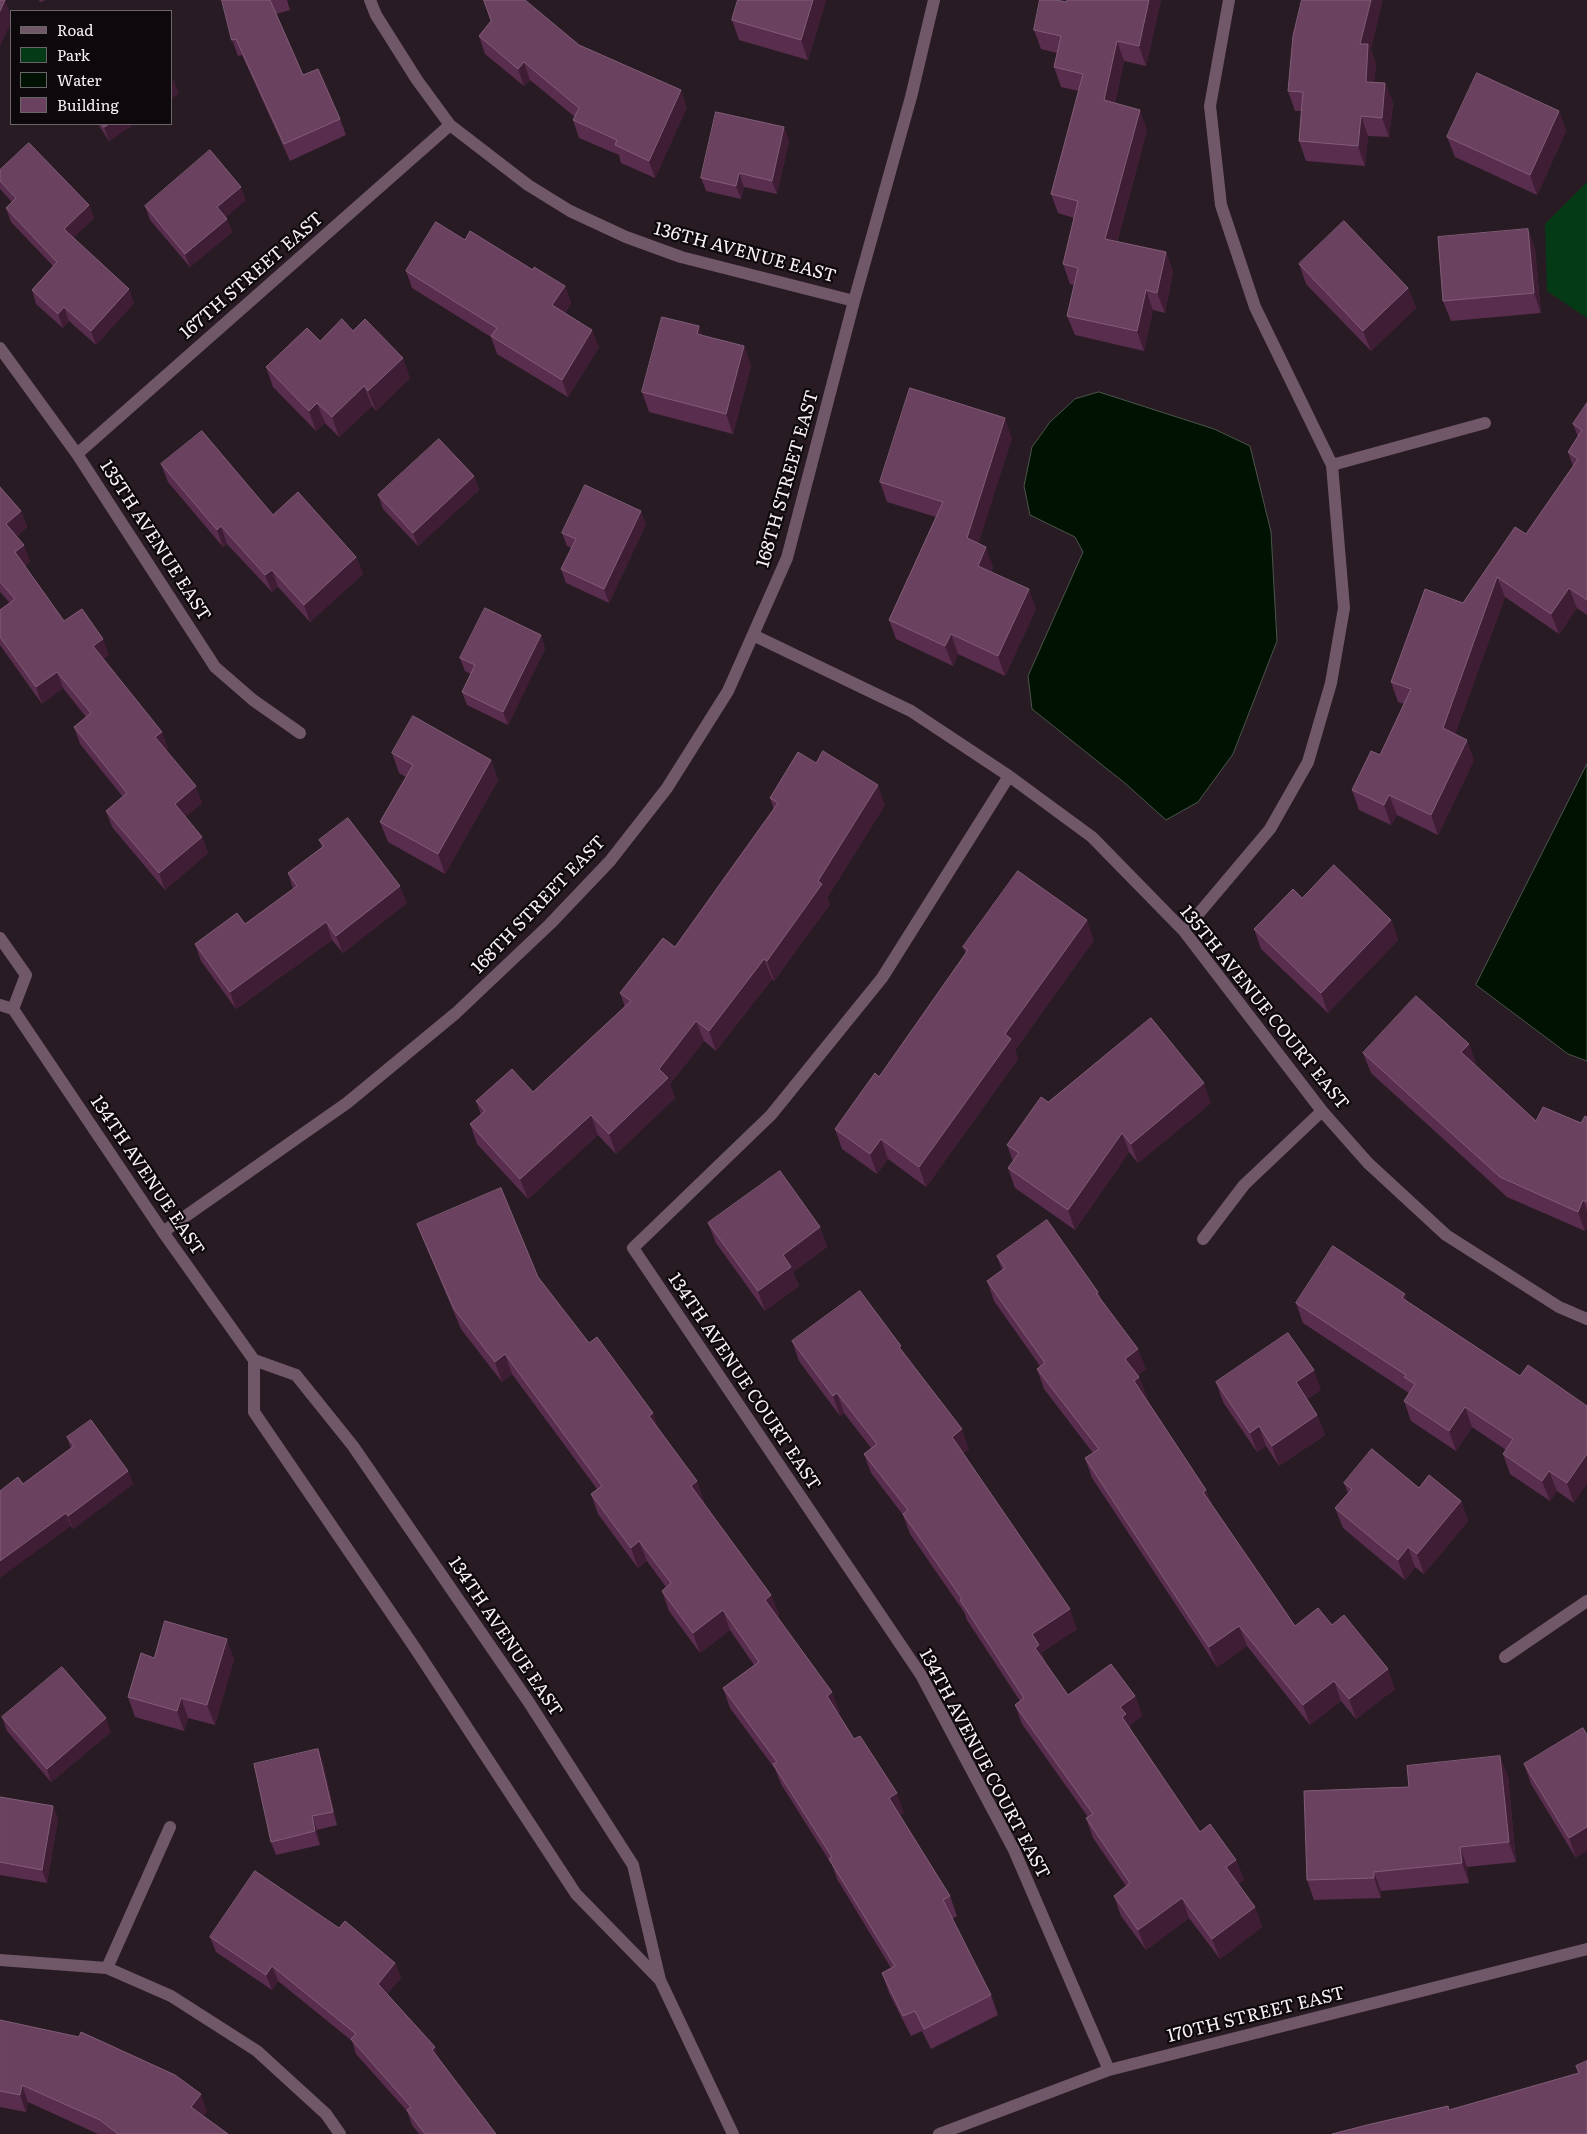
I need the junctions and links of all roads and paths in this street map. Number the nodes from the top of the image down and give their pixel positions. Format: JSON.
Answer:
{"nodes":[{"id":1,"x":370,"y":0,"type":"edge"},
{"id":2,"x":934,"y":0,"type":"edge"},
{"id":3,"x":1229,"y":0,"type":"edge"},
{"id":4,"x":450,"y":125,"type":"junction"},
{"id":5,"x":854,"y":301,"type":"junction"},
{"id":6,"x":0,"y":348,"type":"edge"},
{"id":7,"x":1485,"y":423,"type":"dead end"},
{"id":8,"x":77,"y":454,"type":"junction"},
{"id":9,"x":1332,"y":465,"type":"junction"},
{"id":10,"x":753,"y":635,"type":"junction"},
{"id":11,"x":300,"y":734,"type":"dead end"},
{"id":12,"x":1009,"y":776,"type":"junction"},
{"id":13,"x":1184,"y":931,"type":"junction"},
{"id":14,"x":0,"y":938,"type":"edge"},
{"id":15,"x":0,"y":1005,"type":"edge"},
{"id":16,"x":13,"y":1009,"type":"junction"},
{"id":17,"x":1322,"y":1111,"type":"junction"},
{"id":18,"x":163,"y":1232,"type":"junction"},
{"id":19,"x":1203,"y":1238,"type":"dead end"},
{"id":20,"x":1587,"y":1319,"type":"edge"},
{"id":21,"x":254,"y":1360,"type":"junction"},
{"id":22,"x":1587,"y":1601,"type":"edge"},
{"id":23,"x":1506,"y":1657,"type":"dead end"},
{"id":24,"x":170,"y":1827,"type":"dead end"},
{"id":25,"x":1587,"y":1949,"type":"edge"},
{"id":26,"x":0,"y":1960,"type":"edge"},
{"id":27,"x":107,"y":1968,"type":"junction"},
{"id":28,"x":660,"y":1980,"type":"junction"},
{"id":29,"x":1109,"y":2070,"type":"junction"},
{"id":30,"x":340,"y":2134,"type":"edge"},
{"id":31,"x":733,"y":2134,"type":"edge"},
{"id":32,"x":938,"y":2134,"type":"edge"}],
"edges":[{"from":1,"to":4,"type":"street","name":"136TH AVENUE EAST"},
{"from":2,"to":5,"type":"street","name":"168TH STREET EAST"},
{"from":3,"to":9,"type":"street"},
{"from":4,"to":5,"type":"street","name":"136TH AVENUE EAST"},
{"from":4,"to":8,"type":"street","name":"167TH STREET EAST"},
{"from":5,"to":10,"type":"street","name":"168TH STREET EAST"},
{"from":6,"to":8,"type":"street","name":"135TH AVENUE EAST"},
{"from":7,"to":9,"type":"street"},
{"from":8,"to":11,"type":"street","name":"135TH AVENUE EAST"},
{"from":9,"to":13,"type":"street"},
{"from":10,"to":12,"type":"street","name":"135TH AVENUE COURT EAST"},
{"from":10,"to":18,"type":"street","name":"168TH STREET EAST"},
{"from":12,"to":13,"type":"street","name":"135TH AVENUE COURT EAST"},
{"from":12,"to":29,"type":"street","name":"134TH AVENUE COURT EAST"},
{"from":13,"to":17,"type":"street","name":"135TH AVENUE COURT EAST"},
{"from":14,"to":16,"type":"street"},
{"from":15,"to":16,"type":"street"},
{"from":16,"to":18,"type":"street","name":"134TH AVENUE EAST"},
{"from":17,"to":19,"type":"street"},
{"from":17,"to":20,"type":"street","name":"135TH AVENUE COURT EAST"},
{"from":18,"to":21,"type":"street","name":"134TH AVENUE EAST"},
{"from":21,"to":28,"type":"street","name":"134TH AVENUE EAST"},
{"from":21,"to":28,"type":"street","name":"134TH AVENUE EAST"},
{"from":22,"to":23,"type":"street"},
{"from":24,"to":27,"type":"street"},
{"from":25,"to":29,"type":"street","name":"170TH STREET EAST"},
{"from":26,"to":27,"type":"street"},
{"from":27,"to":30,"type":"street"},
{"from":28,"to":31,"type":"street","name":"134TH AVENUE EAST"},
{"from":29,"to":32,"type":"street","name":"170TH STREET EAST"}]}
